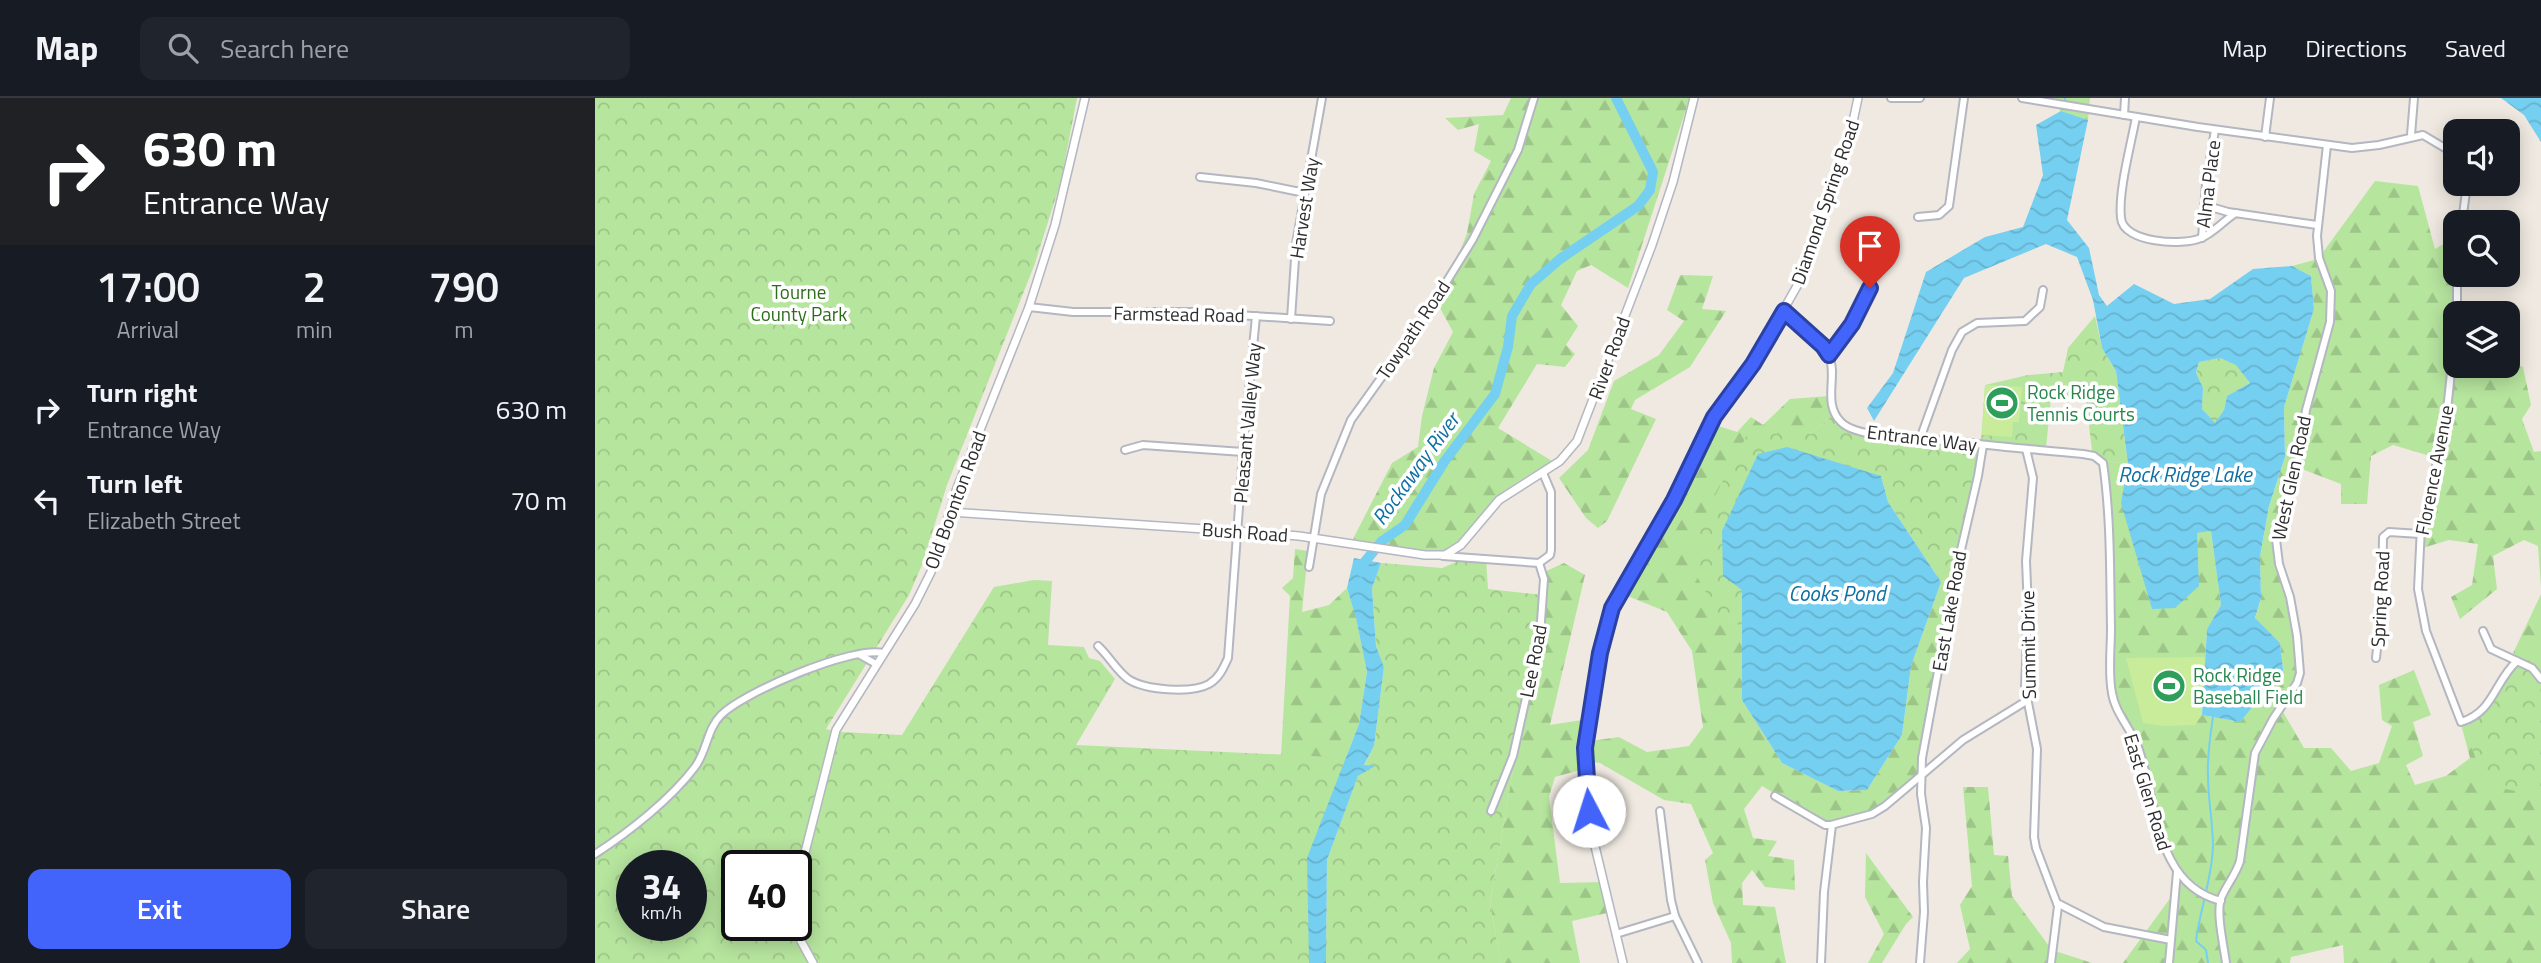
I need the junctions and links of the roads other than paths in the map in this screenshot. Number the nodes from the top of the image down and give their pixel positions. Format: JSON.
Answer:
{"nodes":[{"id":1,"x":1085,"y":98,"type":"edge"},
{"id":2,"x":1322,"y":98,"type":"edge"},
{"id":3,"x":1534,"y":98,"type":"edge"},
{"id":4,"x":1694,"y":98,"type":"edge"},
{"id":5,"x":1858,"y":98,"type":"edge"},
{"id":6,"x":1891,"y":98,"type":"edge"},
{"id":7,"x":1920,"y":98,"type":"edge"},
{"id":8,"x":1963,"y":98,"type":"edge"},
{"id":9,"x":2022,"y":98,"type":"edge"},
{"id":10,"x":2125,"y":98,"type":"edge"},
{"id":11,"x":2270,"y":98,"type":"edge"},
{"id":12,"x":2414,"y":98,"type":"edge"},
{"id":13,"x":2124,"y":115,"type":"junction"},
{"id":14,"x":2136,"y":117,"type":"junction"},
{"id":15,"x":2215,"y":130,"type":"junction"},
{"id":16,"x":2411,"y":135,"type":"junction"},
{"id":17,"x":2265,"y":137,"type":"junction"},
{"id":18,"x":2327,"y":145,"type":"junction"},
{"id":19,"x":2443,"y":147,"type":"edge"},
{"id":20,"x":1200,"y":177,"type":"dead end"},
{"id":21,"x":1305,"y":193,"type":"junction"},
{"id":22,"x":2204,"y":205,"type":"junction"},
{"id":23,"x":2236,"y":213,"type":"junction"},
{"id":24,"x":1918,"y":217,"type":"dead end"},
{"id":25,"x":2317,"y":225,"type":"junction"},
{"id":26,"x":2202,"y":238,"type":"junction"},
{"id":27,"x":1870,"y":288,"type":"dead end"},
{"id":28,"x":2043,"y":290,"type":"dead end"},
{"id":29,"x":1029,"y":307,"type":"junction"},
{"id":30,"x":1784,"y":311,"type":"junction"},
{"id":31,"x":1256,"y":316,"type":"junction"},
{"id":32,"x":1291,"y":319,"type":"junction"},
{"id":33,"x":1330,"y":321,"type":"dead end"},
{"id":34,"x":1829,"y":355,"type":"junction"},
{"id":35,"x":2450,"y":378,"type":"edge"},
{"id":36,"x":1920,"y":439,"type":"junction"},
{"id":37,"x":1983,"y":445,"type":"junction"},
{"id":38,"x":2026,"y":449,"type":"junction"},
{"id":39,"x":1125,"y":450,"type":"dead end"},
{"id":40,"x":1243,"y":452,"type":"junction"},
{"id":41,"x":2097,"y":457,"type":"joint"},
{"id":42,"x":1542,"y":473,"type":"junction"},
{"id":43,"x":950,"y":512,"type":"junction"},
{"id":44,"x":1238,"y":531,"type":"junction"},
{"id":45,"x":2420,"y":534,"type":"junction"},
{"id":46,"x":1314,"y":538,"type":"junction"},
{"id":47,"x":1437,"y":556,"type":"junction"},
{"id":48,"x":1539,"y":563,"type":"junction"},
{"id":49,"x":1309,"y":567,"type":"dead end"},
{"id":50,"x":2483,"y":631,"type":"dead end"},
{"id":51,"x":1098,"y":646,"type":"dead end"},
{"id":52,"x":883,"y":653,"type":"junction"},
{"id":53,"x":858,"y":654,"type":"junction"},
{"id":54,"x":2376,"y":658,"type":"dead end"},
{"id":55,"x":2517,"y":661,"type":"junction"},
{"id":56,"x":2541,"y":663,"type":"edge"},
{"id":57,"x":876,"y":664,"type":"junction"},
{"id":58,"x":2536,"y":671,"type":"junction"},
{"id":59,"x":2541,"y":679,"type":"edge"},
{"id":60,"x":2028,"y":700,"type":"junction"},
{"id":61,"x":1920,"y":776,"type":"junction"},
{"id":62,"x":1775,"y":796,"type":"dead end"},
{"id":63,"x":1490,"y":811,"type":"dead end"},
{"id":64,"x":1660,"y":811,"type":"dead end"},
{"id":65,"x":1832,"y":825,"type":"junction"},
{"id":66,"x":806,"y":850,"type":"edge"},
{"id":67,"x":595,"y":854,"type":"edge"},
{"id":68,"x":2177,"y":872,"type":"junction"},
{"id":69,"x":2221,"y":901,"type":"junction"},
{"id":70,"x":2057,"y":904,"type":"junction"},
{"id":71,"x":1675,"y":916,"type":"junction"},
{"id":72,"x":1616,"y":934,"type":"junction"},
{"id":73,"x":2171,"y":940,"type":"junction"},
{"id":74,"x":801,"y":941,"type":"edge"},
{"id":75,"x":813,"y":963,"type":"edge"},
{"id":76,"x":1623,"y":963,"type":"edge"},
{"id":77,"x":1698,"y":963,"type":"edge"},
{"id":78,"x":1821,"y":963,"type":"edge"},
{"id":79,"x":1920,"y":963,"type":"edge"},
{"id":80,"x":2051,"y":963,"type":"edge"},
{"id":81,"x":2169,"y":963,"type":"edge"},
{"id":82,"x":2226,"y":963,"type":"edge"}],
"edges":[{"from":1,"to":29,"type":"street","name":"Old Boonton Road"},
{"from":2,"to":21,"type":"street","name":"Harvest Way"},
{"from":3,"to":46,"type":"street","name":"Towpath Road"},
{"from":4,"to":42,"type":"street","name":"River Road"},
{"from":5,"to":30,"type":"street","name":"Diamond Spring Road"},
{"from":6,"to":7,"type":"street"},
{"from":8,"to":24,"type":"street"},
{"from":9,"to":13,"type":"street"},
{"from":10,"to":13,"type":"street"},
{"from":11,"to":17,"type":"street"},
{"from":12,"to":16,"type":"street"},
{"from":13,"to":14,"type":"street"},
{"from":14,"to":15,"type":"street"},
{"from":14,"to":26,"type":"street"},
{"from":15,"to":17,"type":"street"},
{"from":15,"to":22,"type":"street","name":"Alma Place"},
{"from":16,"to":18,"type":"street"},
{"from":16,"to":19,"type":"street"},
{"from":17,"to":18,"type":"street"},
{"from":18,"to":25,"type":"street","name":"West Glen Road"},
{"from":20,"to":21,"type":"street"},
{"from":21,"to":32,"type":"street","name":"Harvest Way"},
{"from":22,"to":23,"type":"street"},
{"from":22,"to":26,"type":"street","name":"Alma Place"},
{"from":23,"to":25,"type":"street"},
{"from":23,"to":26,"type":"street"},
{"from":25,"to":69,"type":"street","name":"West Glen Road"},
{"from":27,"to":34,"type":"street"},
{"from":28,"to":36,"type":"street"},
{"from":29,"to":31,"type":"street","name":"Farmstead Road"},
{"from":29,"to":43,"type":"street","name":"Old Boonton Road"},
{"from":30,"to":34,"type":"street"},
{"from":30,"to":72,"type":"street","name":"Diamond Spring Road"},
{"from":31,"to":32,"type":"street","name":"Farmstead Road"},
{"from":31,"to":40,"type":"street","name":"Pleasant Valley Way"},
{"from":32,"to":33,"type":"street","name":"Farmstead Road"},
{"from":34,"to":36,"type":"street","name":"Entrance Way"},
{"from":35,"to":45,"type":"street","name":"Florence Avenue"},
{"from":36,"to":37,"type":"street","name":"Entrance Way"},
{"from":37,"to":38,"type":"street","name":"Entrance Way"},
{"from":37,"to":61,"type":"street","name":"East Lake Road"},
{"from":38,"to":41,"type":"street","name":"Entrance Way"},
{"from":38,"to":60,"type":"street","name":"Summit Drive"},
{"from":39,"to":40,"type":"street"},
{"from":40,"to":44,"type":"street","name":"Pleasant Valley Way"},
{"from":41,"to":68,"type":"street","name":"East Glen Road"},
{"from":42,"to":47,"type":"street","name":"River Road"},
{"from":42,"to":48,"type":"street","name":"Lee Road"},
{"from":43,"to":44,"type":"street","name":"Bush Road"},
{"from":43,"to":52,"type":"street","name":"Old Boonton Road"},
{"from":44,"to":46,"type":"street","name":"Bush Road"},
{"from":44,"to":51,"type":"street","name":"Pleasant Valley Way"},
{"from":45,"to":54,"type":"street","name":"Spring Road"},
{"from":45,"to":55,"type":"street","name":"Florence Avenue"},
{"from":46,"to":47,"type":"street","name":"Bush Road"},
{"from":46,"to":49,"type":"street","name":"Towpath Road"},
{"from":47,"to":48,"type":"street","name":"Bush Road"},
{"from":48,"to":63,"type":"street","name":"Lee Road"},
{"from":50,"to":55,"type":"street"},
{"from":52,"to":53,"type":"street"},
{"from":52,"to":57,"type":"street","name":"Old Boonton Road"},
{"from":53,"to":57,"type":"street"},
{"from":53,"to":67,"type":"street"},
{"from":55,"to":58,"type":"street"},
{"from":56,"to":58,"type":"street"},
{"from":57,"to":66,"type":"street","name":"Old Boonton Road"},
{"from":58,"to":59,"type":"street"},
{"from":60,"to":61,"type":"street"},
{"from":60,"to":70,"type":"street","name":"Summit Drive"},
{"from":61,"to":65,"type":"street"},
{"from":61,"to":79,"type":"street","name":"East Lake Road"},
{"from":62,"to":65,"type":"street"},
{"from":64,"to":71,"type":"street"},
{"from":65,"to":78,"type":"street"},
{"from":68,"to":69,"type":"street"},
{"from":68,"to":73,"type":"street","name":"East Glen Road"},
{"from":69,"to":82,"type":"street"},
{"from":70,"to":73,"type":"street"},
{"from":70,"to":80,"type":"street","name":"Summit Drive"},
{"from":71,"to":72,"type":"street"},
{"from":71,"to":77,"type":"street"},
{"from":72,"to":76,"type":"street","name":"Diamond Spring Road"},
{"from":73,"to":81,"type":"street","name":"East Glen Road"},
{"from":74,"to":75,"type":"street"}]}
